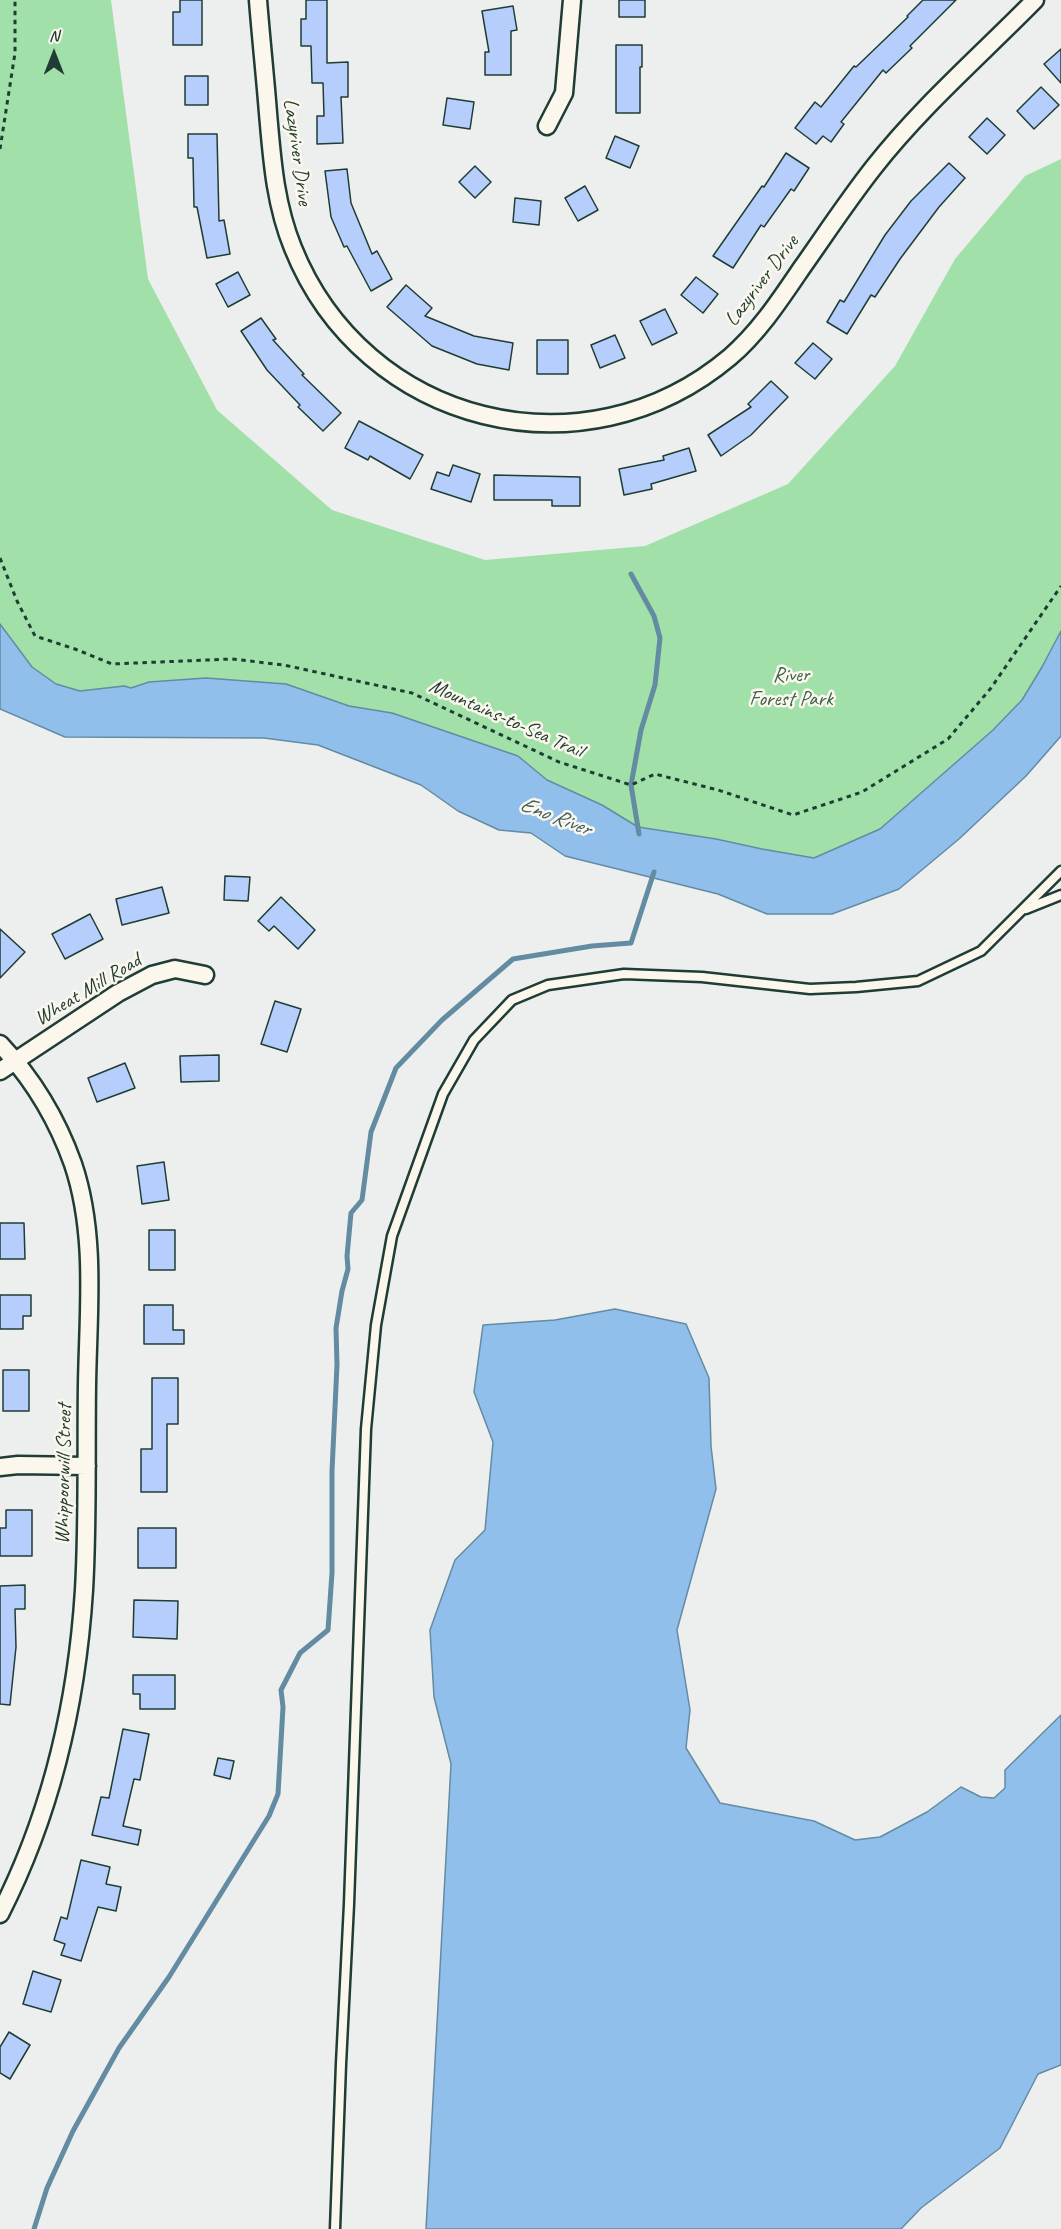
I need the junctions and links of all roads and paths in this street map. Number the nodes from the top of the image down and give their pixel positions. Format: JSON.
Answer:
{"nodes":[{"id":1,"x":15,"y":0,"type":"edge"},
{"id":2,"x":258,"y":0,"type":"edge"},
{"id":3,"x":572,"y":0,"type":"edge"},
{"id":4,"x":1035,"y":0,"type":"edge"},
{"id":5,"x":547,"y":126,"type":"dead end"},
{"id":6,"x":0,"y":149,"type":"edge"},
{"id":7,"x":0,"y":558,"type":"edge"},
{"id":8,"x":1061,"y":586,"type":"edge"},
{"id":9,"x":1061,"y":872,"type":"edge"},
{"id":10,"x":1061,"y":895,"type":"edge"},
{"id":11,"x":1022,"y":910,"type":"junction"},
{"id":12,"x":206,"y":975,"type":"dead end"},
{"id":13,"x":0,"y":1044,"type":"edge"},
{"id":14,"x":15,"y":1060,"type":"junction"},
{"id":15,"x":0,"y":1071,"type":"edge"},
{"id":16,"x":87,"y":1466,"type":"junction"},
{"id":17,"x":0,"y":1467,"type":"edge"},
{"id":18,"x":2,"y":1906,"type":"edge"},
{"id":19,"x":335,"y":2229,"type":"edge"}],
"edges":[{"from":1,"to":6,"type":"path"},
{"from":2,"to":4,"type":"street","name":"Lazyriver Drive"},
{"from":3,"to":5,"type":"street"},
{"from":7,"to":8,"type":"path","name":"Mountains-to-Sea Trail"},
{"from":9,"to":11,"type":"lane"},
{"from":10,"to":11,"type":"lane"},
{"from":11,"to":19,"type":"lane"},
{"from":12,"to":14,"type":"street","name":"Wheat Mill Road"},
{"from":13,"to":14,"type":"street","name":"Whippoorwill Street"},
{"from":14,"to":15,"type":"street","name":"Wheat Mill Road"},
{"from":14,"to":16,"type":"street","name":"Whippoorwill Street"},
{"from":16,"to":17,"type":"street"},
{"from":16,"to":18,"type":"street","name":"Whippoorwill Street"}]}
